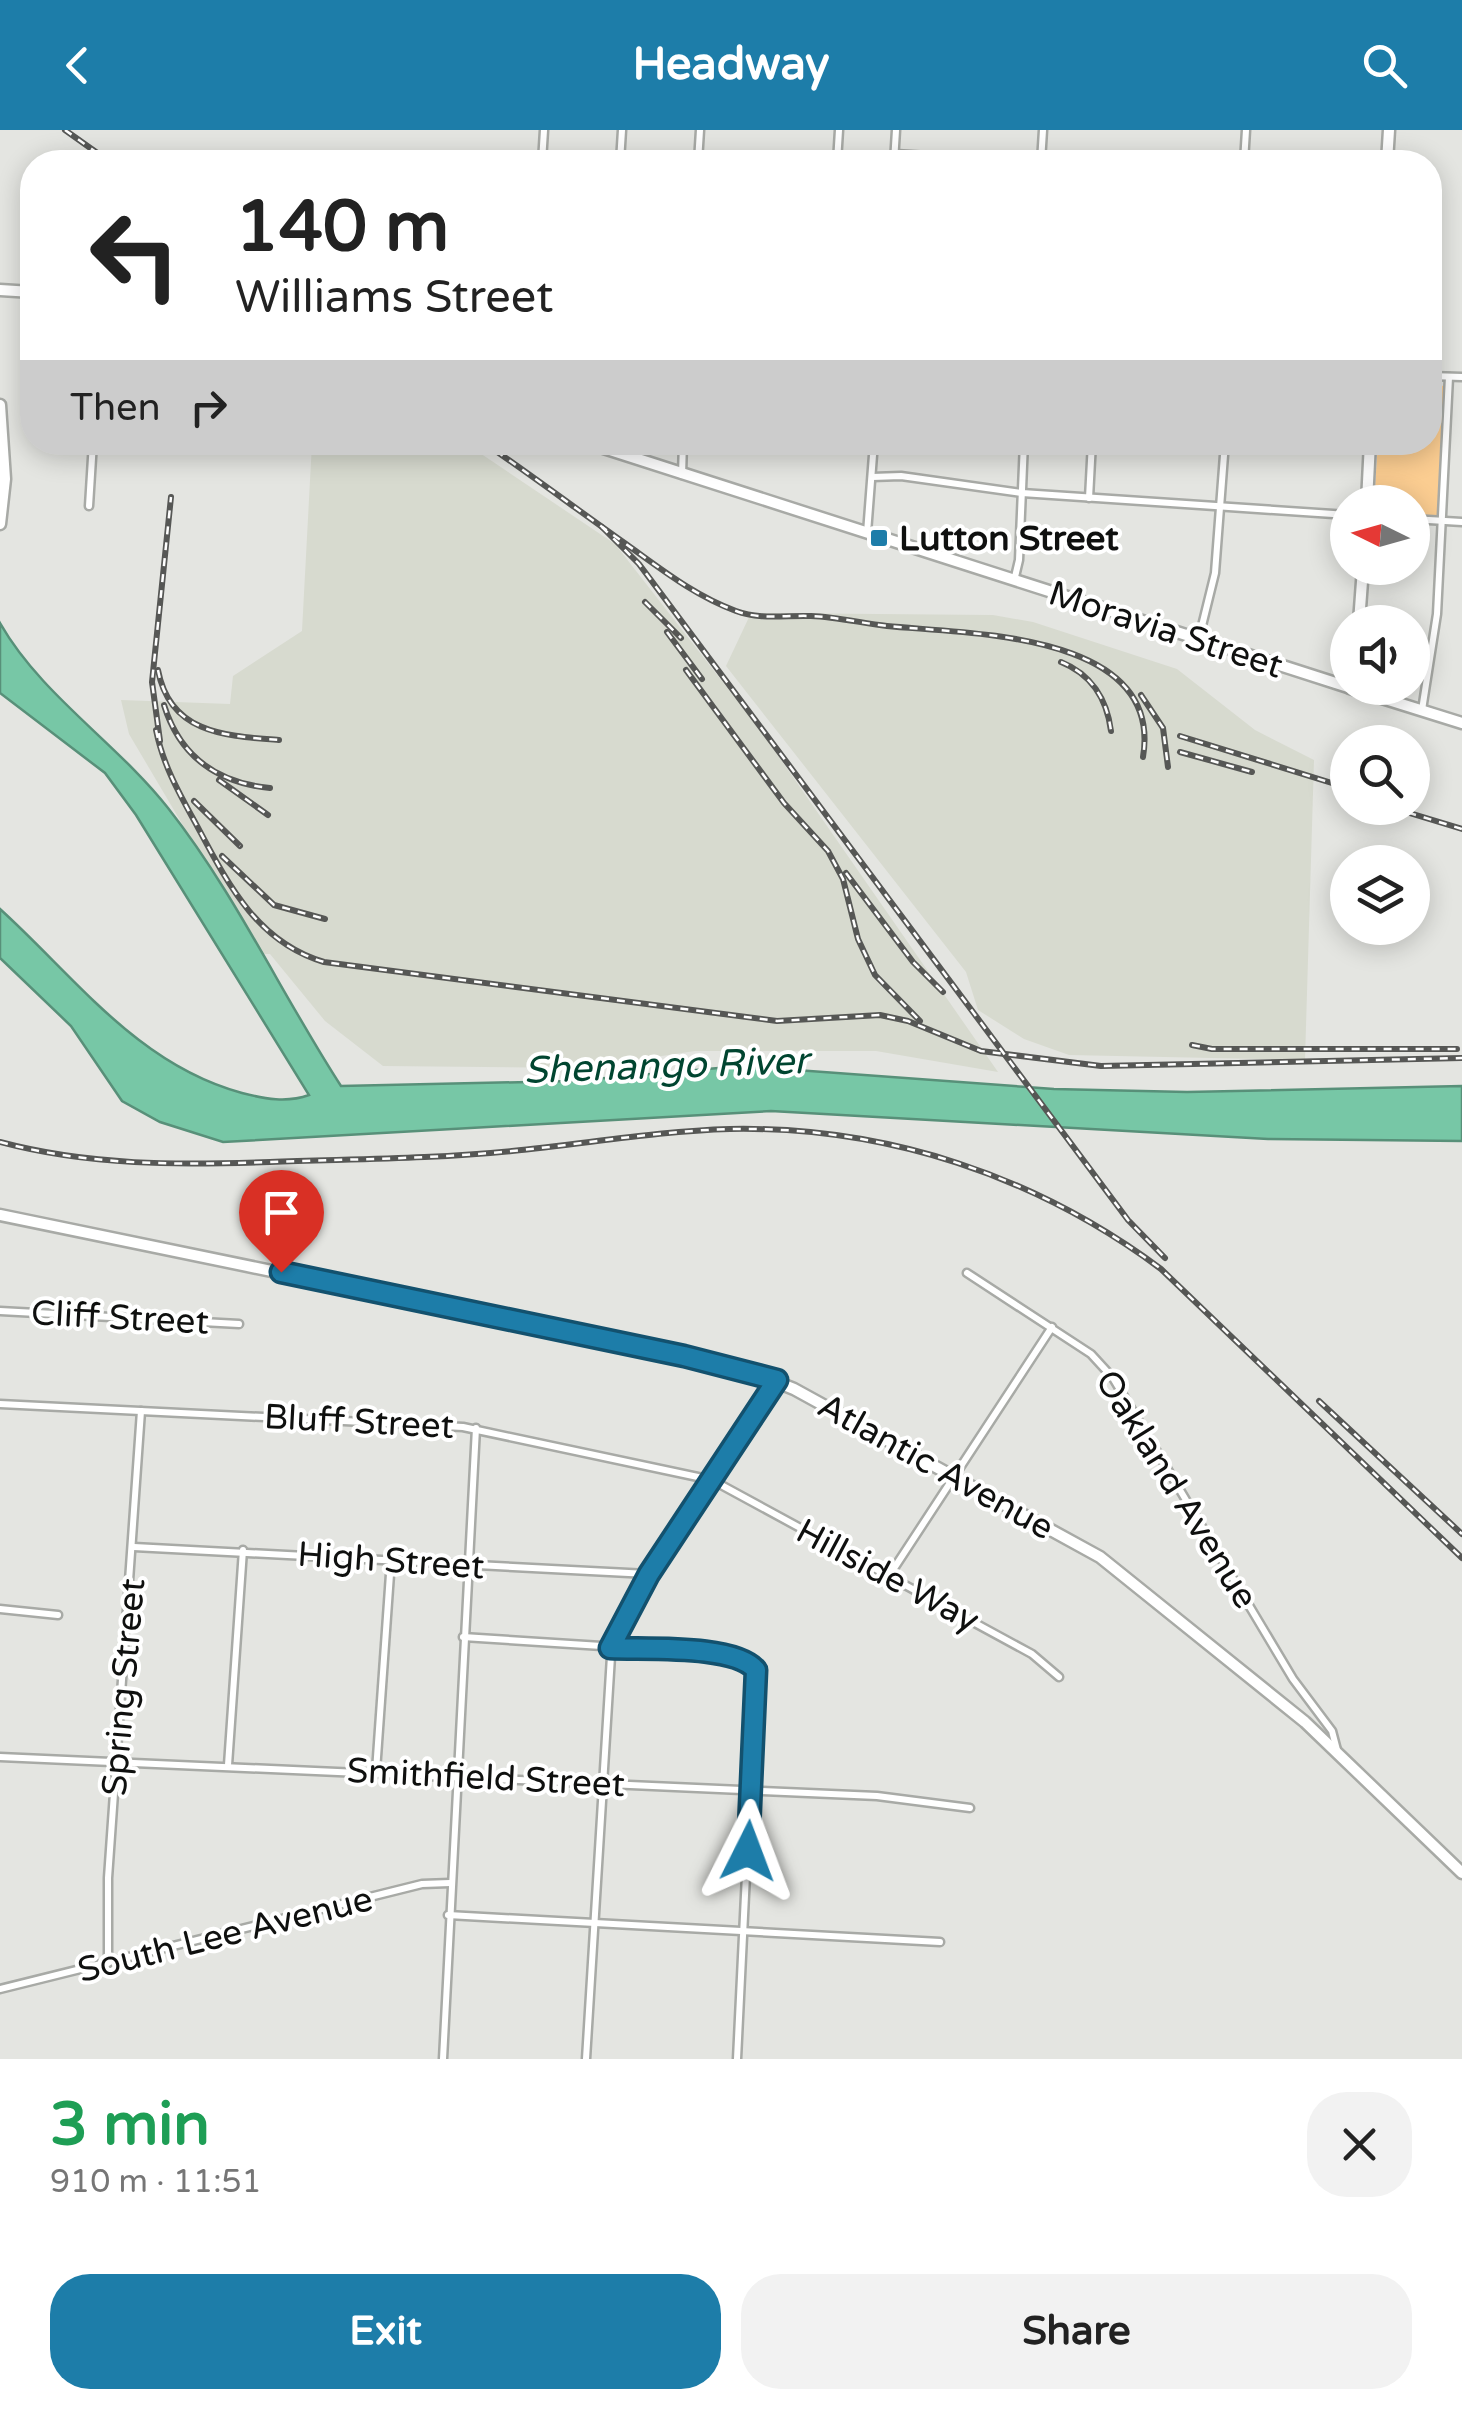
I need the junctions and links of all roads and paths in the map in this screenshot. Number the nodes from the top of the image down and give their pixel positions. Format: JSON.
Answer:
{"nodes":[{"id":1,"x":1442,"y":376,"type":"edge"},
{"id":2,"x":1449,"y":376,"type":"junction"},
{"id":3,"x":1462,"y":377,"type":"edge"},
{"id":4,"x":0,"y":406,"type":"edge"},
{"id":5,"x":92,"y":455,"type":"edge"},
{"id":6,"x":622,"y":455,"type":"edge"},
{"id":7,"x":683,"y":455,"type":"edge"},
{"id":8,"x":873,"y":455,"type":"edge"},
{"id":9,"x":1023,"y":455,"type":"edge"},
{"id":10,"x":1091,"y":455,"type":"edge"},
{"id":11,"x":1223,"y":455,"type":"edge"},
{"id":12,"x":1369,"y":455,"type":"edge"},
{"id":13,"x":682,"y":476,"type":"junction"},
{"id":14,"x":872,"y":477,"type":"junction"},
{"id":15,"x":1367,"y":485,"type":"edge"},
{"id":16,"x":1022,"y":493,"type":"junction"},
{"id":17,"x":1089,"y":498,"type":"junction"},
{"id":18,"x":89,"y":506,"type":"dead end"},
{"id":19,"x":1220,"y":506,"type":"junction"},
{"id":20,"x":1330,"y":514,"type":"edge"},
{"id":21,"x":1430,"y":520,"type":"edge"},
{"id":22,"x":1443,"y":521,"type":"junction"},
{"id":23,"x":1462,"y":522,"type":"edge"},
{"id":24,"x":0,"y":524,"type":"edge"},
{"id":25,"x":867,"y":534,"type":"junction"},
{"id":26,"x":1014,"y":581,"type":"junction"},
{"id":27,"x":1198,"y":640,"type":"junction"},
{"id":28,"x":1330,"y":681,"type":"edge"},
{"id":29,"x":1406,"y":705,"type":"edge"},
{"id":30,"x":1422,"y":710,"type":"junction"},
{"id":31,"x":1462,"y":723,"type":"edge"},
{"id":32,"x":0,"y":1215,"type":"edge"},
{"id":33,"x":967,"y":1272,"type":"dead end"},
{"id":34,"x":0,"y":1310,"type":"edge"},
{"id":35,"x":239,"y":1324,"type":"dead end"},
{"id":36,"x":1052,"y":1327,"type":"junction"},
{"id":37,"x":777,"y":1380,"type":"junction"},
{"id":38,"x":0,"y":1404,"type":"edge"},
{"id":39,"x":141,"y":1411,"type":"junction"},
{"id":40,"x":476,"y":1428,"type":"junction"},
{"id":41,"x":954,"y":1477,"type":"junction"},
{"id":42,"x":712,"y":1480,"type":"junction"},
{"id":43,"x":134,"y":1547,"type":"junction"},
{"id":44,"x":243,"y":1550,"type":"junction"},
{"id":45,"x":391,"y":1560,"type":"junction"},
{"id":46,"x":468,"y":1565,"type":"junction"},
{"id":47,"x":649,"y":1574,"type":"junction"},
{"id":48,"x":889,"y":1576,"type":"junction"},
{"id":49,"x":0,"y":1609,"type":"edge"},
{"id":50,"x":58,"y":1615,"type":"dead end"},
{"id":51,"x":464,"y":1637,"type":"junction"},
{"id":52,"x":610,"y":1648,"type":"junction"},
{"id":53,"x":1058,"y":1677,"type":"dead end"},
{"id":54,"x":1337,"y":1752,"type":"junction"},
{"id":55,"x":0,"y":1757,"type":"edge"},
{"id":56,"x":116,"y":1760,"type":"junction"},
{"id":57,"x":228,"y":1765,"type":"junction"},
{"id":58,"x":376,"y":1771,"type":"junction"},
{"id":59,"x":458,"y":1775,"type":"junction"},
{"id":60,"x":601,"y":1782,"type":"junction"},
{"id":61,"x":751,"y":1790,"type":"junction"},
{"id":62,"x":970,"y":1808,"type":"dead end"},
{"id":63,"x":1462,"y":1873,"type":"edge"},
{"id":64,"x":450,"y":1882,"type":"junction"},
{"id":65,"x":448,"y":1916,"type":"junction"},
{"id":66,"x":594,"y":1924,"type":"junction"},
{"id":67,"x":744,"y":1931,"type":"junction"},
{"id":68,"x":940,"y":1942,"type":"dead end"},
{"id":69,"x":108,"y":1963,"type":"junction"},
{"id":70,"x":0,"y":1990,"type":"edge"},
{"id":71,"x":442,"y":2059,"type":"edge"},
{"id":72,"x":586,"y":2059,"type":"edge"},
{"id":73,"x":737,"y":2059,"type":"edge"}],
"edges":[{"from":1,"to":2,"type":"street"},
{"from":2,"to":3,"type":"street"},
{"from":2,"to":22,"type":"street"},
{"from":4,"to":24,"type":"street"},
{"from":5,"to":18,"type":"street"},
{"from":6,"to":13,"type":"street","name":"Moravia Street"},
{"from":7,"to":13,"type":"street"},
{"from":8,"to":14,"type":"street"},
{"from":9,"to":16,"type":"street"},
{"from":10,"to":17,"type":"street"},
{"from":11,"to":19,"type":"street"},
{"from":12,"to":15,"type":"street"},
{"from":13,"to":25,"type":"street","name":"Moravia Street"},
{"from":14,"to":16,"type":"street"},
{"from":14,"to":25,"type":"street"},
{"from":16,"to":17,"type":"street"},
{"from":16,"to":26,"type":"street"},
{"from":17,"to":19,"type":"street"},
{"from":19,"to":20,"type":"street"},
{"from":19,"to":27,"type":"street"},
{"from":21,"to":22,"type":"street"},
{"from":22,"to":23,"type":"street"},
{"from":22,"to":30,"type":"street"},
{"from":25,"to":26,"type":"street","name":"Moravia Street"},
{"from":26,"to":27,"type":"street","name":"Moravia Street"},
{"from":27,"to":28,"type":"street","name":"Moravia Street"},
{"from":29,"to":30,"type":"street","name":"Moravia Street"},
{"from":30,"to":31,"type":"street","name":"Moravia Street"},
{"from":32,"to":37,"type":"street","name":"Atlantic Avenue"},
{"from":33,"to":36,"type":"street","name":"Oakland Avenue"},
{"from":34,"to":35,"type":"street","name":"Cliff Street"},
{"from":36,"to":41,"type":"street"},
{"from":36,"to":54,"type":"street","name":"Oakland Avenue"},
{"from":37,"to":41,"type":"street","name":"Atlantic Avenue"},
{"from":37,"to":42,"type":"street"},
{"from":38,"to":39,"type":"street","name":"Bluff Street"},
{"from":39,"to":40,"type":"street","name":"Bluff Street"},
{"from":39,"to":43,"type":"street","name":"Spring Street"},
{"from":40,"to":42,"type":"street","name":"Bluff Street"},
{"from":40,"to":46,"type":"street"},
{"from":41,"to":48,"type":"street"},
{"from":41,"to":54,"type":"street","name":"Atlantic Avenue"},
{"from":42,"to":47,"type":"street"},
{"from":42,"to":48,"type":"street","name":"Hillside Way"},
{"from":43,"to":44,"type":"street","name":"High Street"},
{"from":43,"to":56,"type":"street","name":"Spring Street"},
{"from":44,"to":45,"type":"street","name":"High Street"},
{"from":44,"to":57,"type":"street"},
{"from":45,"to":46,"type":"street","name":"High Street"},
{"from":45,"to":58,"type":"street"},
{"from":46,"to":47,"type":"street","name":"High Street"},
{"from":46,"to":51,"type":"street"},
{"from":47,"to":52,"type":"street"},
{"from":48,"to":53,"type":"street","name":"Hillside Way"},
{"from":49,"to":50,"type":"street"},
{"from":51,"to":52,"type":"street"},
{"from":51,"to":59,"type":"street"},
{"from":52,"to":60,"type":"street"},
{"from":52,"to":61,"type":"street"},
{"from":54,"to":63,"type":"street","name":"Atlantic Avenue"},
{"from":55,"to":56,"type":"street","name":"Smithfield Street"},
{"from":56,"to":57,"type":"street","name":"Smithfield Street"},
{"from":56,"to":69,"type":"street","name":"Spring Street"},
{"from":57,"to":58,"type":"street","name":"Smithfield Street"},
{"from":58,"to":59,"type":"street","name":"Smithfield Street"},
{"from":59,"to":60,"type":"street","name":"Smithfield Street"},
{"from":59,"to":64,"type":"street"},
{"from":60,"to":61,"type":"street","name":"Smithfield Street"},
{"from":60,"to":66,"type":"street"},
{"from":61,"to":62,"type":"street","name":"Smithfield Street"},
{"from":61,"to":67,"type":"street"},
{"from":64,"to":65,"type":"street"},
{"from":64,"to":69,"type":"street","name":"South Lee Avenue"},
{"from":65,"to":66,"type":"street"},
{"from":65,"to":71,"type":"street"},
{"from":66,"to":67,"type":"street"},
{"from":66,"to":72,"type":"street"},
{"from":67,"to":68,"type":"street"},
{"from":67,"to":73,"type":"street"},
{"from":69,"to":70,"type":"street","name":"South Lee Avenue"}]}
